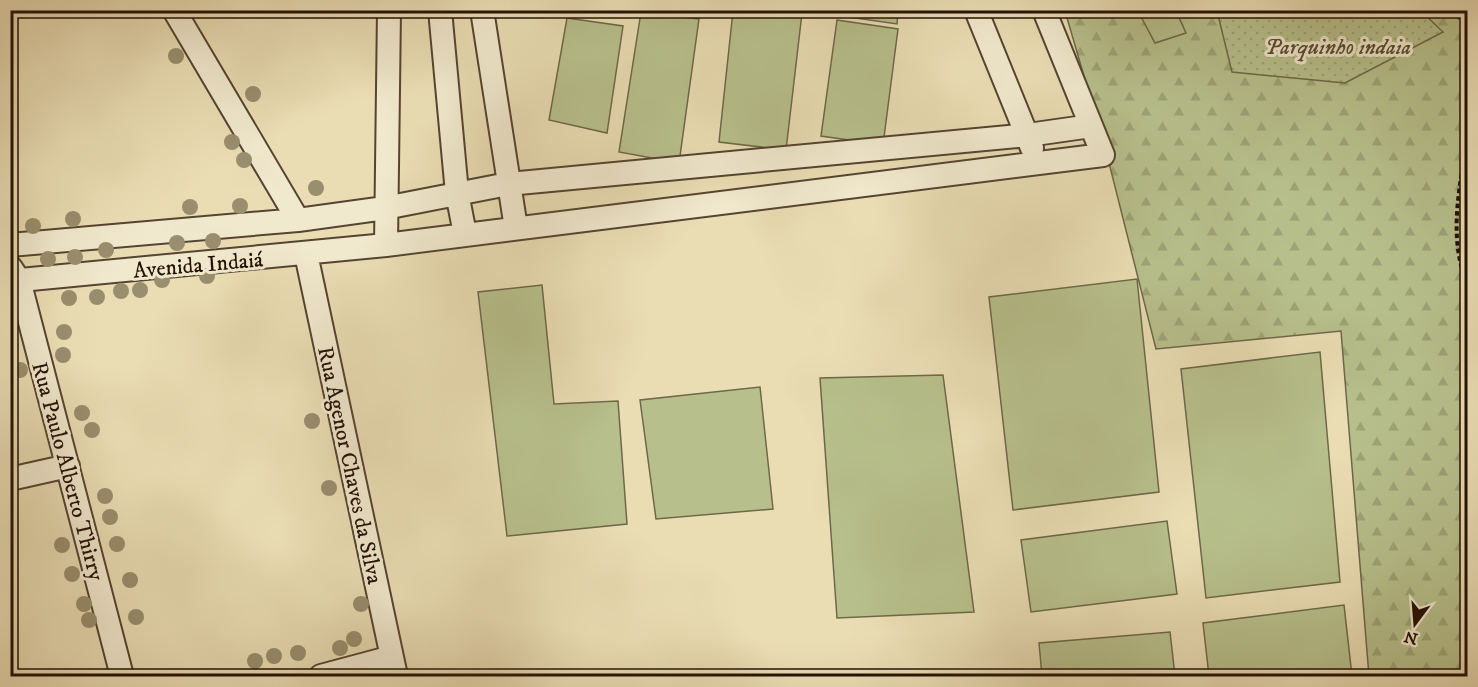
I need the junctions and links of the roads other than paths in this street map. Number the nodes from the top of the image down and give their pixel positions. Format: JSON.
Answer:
{"nodes":[{"id":1,"x":174,"y":10,"type":"edge"},
{"id":2,"x":389,"y":10,"type":"edge"},
{"id":3,"x":440,"y":10,"type":"edge"},
{"id":4,"x":482,"y":10,"type":"edge"},
{"id":5,"x":976,"y":10,"type":"edge"},
{"id":6,"x":1044,"y":10,"type":"edge"},
{"id":7,"x":1091,"y":126,"type":"junction"},
{"id":8,"x":1028,"y":135,"type":"junction"},
{"id":9,"x":1039,"y":163,"type":"junction"},
{"id":10,"x":508,"y":184,"type":"junction"},
{"id":11,"x":457,"y":194,"type":"junction"},
{"id":12,"x":386,"y":208,"type":"junction"},
{"id":13,"x":298,"y":220,"type":"junction"},
{"id":14,"x":516,"y":228,"type":"junction"},
{"id":15,"x":465,"y":234,"type":"junction"},
{"id":16,"x":10,"y":245,"type":"edge"},
{"id":17,"x":386,"y":245,"type":"junction"},
{"id":18,"x":306,"y":254,"type":"junction"},
{"id":19,"x":13,"y":276,"type":"edge"},
{"id":20,"x":68,"y":466,"type":"junction"},
{"id":21,"x":10,"y":479,"type":"edge"},
{"id":22,"x":394,"y":667,"type":"edge"},
{"id":23,"x":122,"y":676,"type":"edge"},
{"id":24,"x":321,"y":676,"type":"edge"}],
"edges":[{"from":1,"to":13,"type":"street"},
{"from":2,"to":12,"type":"street"},
{"from":3,"to":11,"type":"street"},
{"from":4,"to":10,"type":"street"},
{"from":5,"to":8,"type":"street"},
{"from":6,"to":7,"type":"street"},
{"from":7,"to":8,"type":"street","name":"Avenida Indaiá"},
{"from":7,"to":9,"type":"street","name":"Avenida Indaiá"},
{"from":8,"to":9,"type":"street"},
{"from":8,"to":10,"type":"street","name":"Avenida Indaiá"},
{"from":9,"to":14,"type":"street","name":"Avenida Indaiá"},
{"from":10,"to":11,"type":"street","name":"Avenida Indaiá"},
{"from":10,"to":14,"type":"street"},
{"from":11,"to":12,"type":"street","name":"Avenida Indaiá"},
{"from":11,"to":15,"type":"street"},
{"from":12,"to":13,"type":"street","name":"Avenida Indaiá"},
{"from":12,"to":17,"type":"street"},
{"from":13,"to":16,"type":"street","name":"Avenida Indaiá"},
{"from":14,"to":15,"type":"street","name":"Avenida Indaiá"},
{"from":15,"to":17,"type":"street","name":"Avenida Indaiá"},
{"from":17,"to":18,"type":"street","name":"Avenida Indaiá"},
{"from":18,"to":19,"type":"street","name":"Avenida Indaiá"},
{"from":18,"to":22,"type":"street","name":"Rua Agenor Chaves da Silva"},
{"from":19,"to":20,"type":"street","name":"Rua Paulo Alberto Thirry"},
{"from":20,"to":21,"type":"street"},
{"from":20,"to":23,"type":"street","name":"Rua Paulo Alberto Thirry"},
{"from":22,"to":24,"type":"street"}]}
